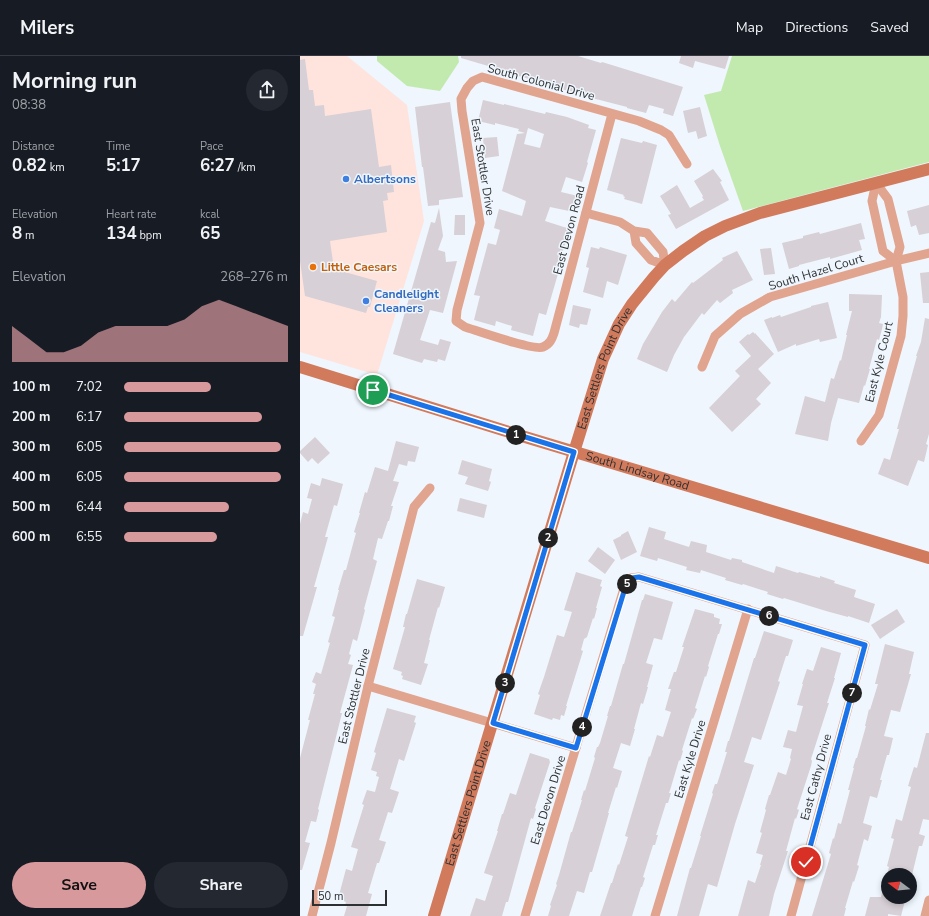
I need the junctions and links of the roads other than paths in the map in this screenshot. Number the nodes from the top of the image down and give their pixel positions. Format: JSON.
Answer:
{"nodes":[{"id":1,"x":467,"y":88,"type":"joint"},
{"id":2,"x":612,"y":114,"type":"junction"},
{"id":3,"x":687,"y":164,"type":"dead end"},
{"id":4,"x":929,"y":169,"type":"edge"},
{"id":5,"x":876,"y":183,"type":"junction"},
{"id":6,"x":586,"y":213,"type":"junction"},
{"id":7,"x":634,"y":231,"type":"junction"},
{"id":8,"x":929,"y":253,"type":"edge"},
{"id":9,"x":896,"y":261,"type":"junction"},
{"id":10,"x":665,"y":265,"type":"junction"},
{"id":11,"x":542,"y":348,"type":"joint"},
{"id":12,"x":300,"y":367,"type":"edge"},
{"id":13,"x":702,"y":367,"type":"dead end"},
{"id":14,"x":861,"y":441,"type":"dead end"},
{"id":15,"x":574,"y":452,"type":"junction"},
{"id":16,"x":430,"y":488,"type":"dead end"},
{"id":17,"x":929,"y":558,"type":"edge"},
{"id":18,"x":748,"y":609,"type":"junction"},
{"id":19,"x":368,"y":686,"type":"junction"},
{"id":20,"x":493,"y":723,"type":"junction"},
{"id":21,"x":576,"y":748,"type":"junction"},
{"id":22,"x":929,"y":900,"type":"edge"},
{"id":23,"x":312,"y":916,"type":"edge"},
{"id":24,"x":434,"y":916,"type":"edge"},
{"id":25,"x":525,"y":916,"type":"edge"},
{"id":26,"x":655,"y":916,"type":"edge"},
{"id":27,"x":791,"y":916,"type":"edge"},
{"id":28,"x":925,"y":916,"type":"edge"}],
"edges":[{"from":1,"to":2,"type":"street","name":"South Colonial Drive"},
{"from":1,"to":11,"type":"street","name":"East Stottler Drive"},
{"from":2,"to":3,"type":"street"},
{"from":2,"to":6,"type":"street","name":"East Devon Road"},
{"from":4,"to":5,"type":"street","name":"East Settlers Point Drive"},
{"from":5,"to":9,"type":"street","name":"East Kyle Court"},
{"from":5,"to":9,"type":"street"},
{"from":5,"to":10,"type":"street","name":"East Settlers Point Drive"},
{"from":6,"to":7,"type":"street"},
{"from":6,"to":11,"type":"street","name":"East Devon Road"},
{"from":7,"to":10,"type":"street"},
{"from":7,"to":10,"type":"street"},
{"from":8,"to":9,"type":"street","name":"South Hazel Court"},
{"from":9,"to":13,"type":"street","name":"South Hazel Court"},
{"from":9,"to":14,"type":"street","name":"East Kyle Court"},
{"from":10,"to":15,"type":"street","name":"East Settlers Point Drive"},
{"from":12,"to":15,"type":"street","name":"South Lindsay Road"},
{"from":15,"to":17,"type":"street","name":"South Lindsay Road"},
{"from":15,"to":20,"type":"street","name":"East Settlers Point Drive"},
{"from":16,"to":19,"type":"street","name":"East Stottler Drive"},
{"from":18,"to":21,"type":"street","name":"East Devon Drive"},
{"from":18,"to":26,"type":"street","name":"East Kyle Drive"},
{"from":18,"to":27,"type":"street","name":"East Cathy Drive"},
{"from":19,"to":20,"type":"street"},
{"from":19,"to":23,"type":"street","name":"East Stottler Drive"},
{"from":20,"to":21,"type":"street"},
{"from":20,"to":24,"type":"street","name":"East Settlers Point Drive"},
{"from":21,"to":25,"type":"street","name":"East Devon Drive"},
{"from":22,"to":28,"type":"street"}]}
